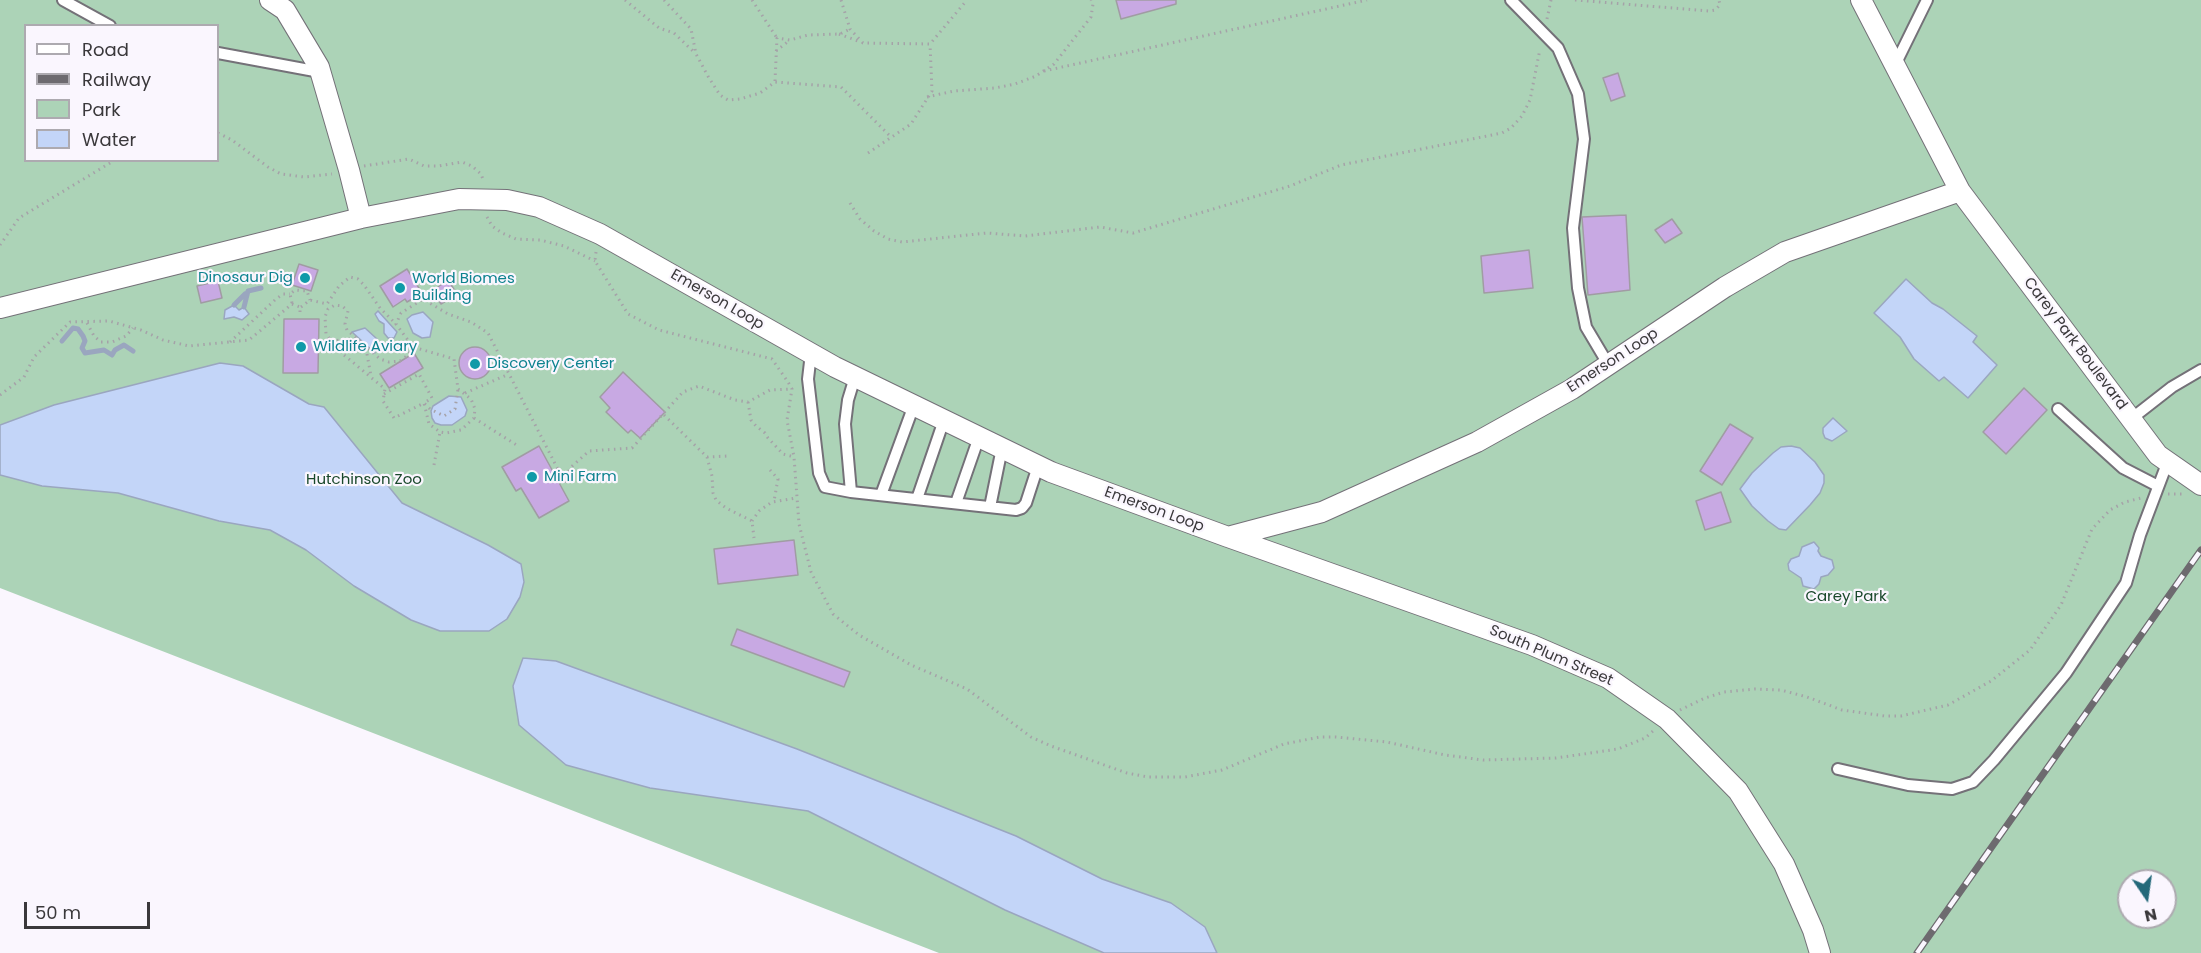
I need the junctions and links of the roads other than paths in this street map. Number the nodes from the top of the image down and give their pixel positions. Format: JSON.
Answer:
{"nodes":[{"id":1,"x":63,"y":0,"type":"edge"},
{"id":2,"x":270,"y":0,"type":"edge"},
{"id":3,"x":1511,"y":0,"type":"edge"},
{"id":4,"x":1861,"y":0,"type":"edge"},
{"id":5,"x":1927,"y":0,"type":"edge"},
{"id":6,"x":106,"y":24,"type":"edge"},
{"id":7,"x":219,"y":53,"type":"edge"},
{"id":8,"x":1895,"y":66,"type":"junction"},
{"id":9,"x":320,"y":72,"type":"junction"},
{"id":10,"x":1960,"y":191,"type":"junction"},
{"id":11,"x":361,"y":218,"type":"junction"},
{"id":12,"x":0,"y":308,"type":"edge"},
{"id":13,"x":811,"y":353,"type":"junction"},
{"id":14,"x":1608,"y":364,"type":"junction"},
{"id":15,"x":2201,"y":370,"type":"edge"},
{"id":16,"x":855,"y":376,"type":"junction"},
{"id":17,"x":914,"y":405,"type":"junction"},
{"id":18,"x":2058,"y":409,"type":"dead end"},
{"id":19,"x":2131,"y":419,"type":"junction"},
{"id":20,"x":944,"y":420,"type":"junction"},
{"id":21,"x":979,"y":437,"type":"junction"},
{"id":22,"x":1002,"y":448,"type":"junction"},
{"id":23,"x":2168,"y":461,"type":"junction"},
{"id":24,"x":1038,"y":466,"type":"junction"},
{"id":25,"x":2201,"y":485,"type":"edge"},
{"id":26,"x":2158,"y":486,"type":"junction"},
{"id":27,"x":851,"y":492,"type":"junction"},
{"id":28,"x":882,"y":495,"type":"junction"},
{"id":29,"x":917,"y":499,"type":"junction"},
{"id":30,"x":956,"y":503,"type":"junction"},
{"id":31,"x":990,"y":507,"type":"junction"},
{"id":32,"x":1228,"y":537,"type":"junction"},
{"id":33,"x":1838,"y":769,"type":"dead end"},
{"id":34,"x":1820,"y":953,"type":"edge"}],
"edges":[{"from":1,"to":6,"type":"lane"},
{"from":2,"to":9,"type":"street"},
{"from":3,"to":14,"type":"lane"},
{"from":4,"to":8,"type":"street"},
{"from":5,"to":8,"type":"lane"},
{"from":7,"to":9,"type":"lane"},
{"from":8,"to":10,"type":"street"},
{"from":9,"to":11,"type":"street"},
{"from":10,"to":14,"type":"street","name":"Emerson Loop"},
{"from":10,"to":19,"type":"street","name":"Carey Park Boulevard"},
{"from":11,"to":12,"type":"street","name":"Emerson Loop"},
{"from":11,"to":13,"type":"street","name":"Emerson Loop"},
{"from":13,"to":16,"type":"street","name":"Emerson Loop"},
{"from":13,"to":27,"type":"lane"},
{"from":14,"to":32,"type":"street","name":"Emerson Loop"},
{"from":15,"to":19,"type":"lane"},
{"from":16,"to":17,"type":"street","name":"Emerson Loop"},
{"from":16,"to":27,"type":"lane"},
{"from":17,"to":20,"type":"street","name":"Emerson Loop"},
{"from":17,"to":28,"type":"lane"},
{"from":18,"to":26,"type":"lane"},
{"from":19,"to":23,"type":"street","name":"Carey Park Boulevard"},
{"from":20,"to":21,"type":"street","name":"Emerson Loop"},
{"from":20,"to":29,"type":"lane"},
{"from":21,"to":22,"type":"street","name":"Emerson Loop"},
{"from":21,"to":30,"type":"lane"},
{"from":22,"to":24,"type":"street","name":"Emerson Loop"},
{"from":22,"to":31,"type":"lane"},
{"from":23,"to":25,"type":"street","name":"Carey Park Boulevard"},
{"from":23,"to":26,"type":"lane"},
{"from":24,"to":31,"type":"lane"},
{"from":24,"to":32,"type":"street","name":"Emerson Loop"},
{"from":26,"to":33,"type":"lane"},
{"from":27,"to":28,"type":"lane"},
{"from":28,"to":29,"type":"lane"},
{"from":29,"to":30,"type":"lane"},
{"from":30,"to":31,"type":"lane"},
{"from":32,"to":34,"type":"street","name":"South Plum Street"}]}
